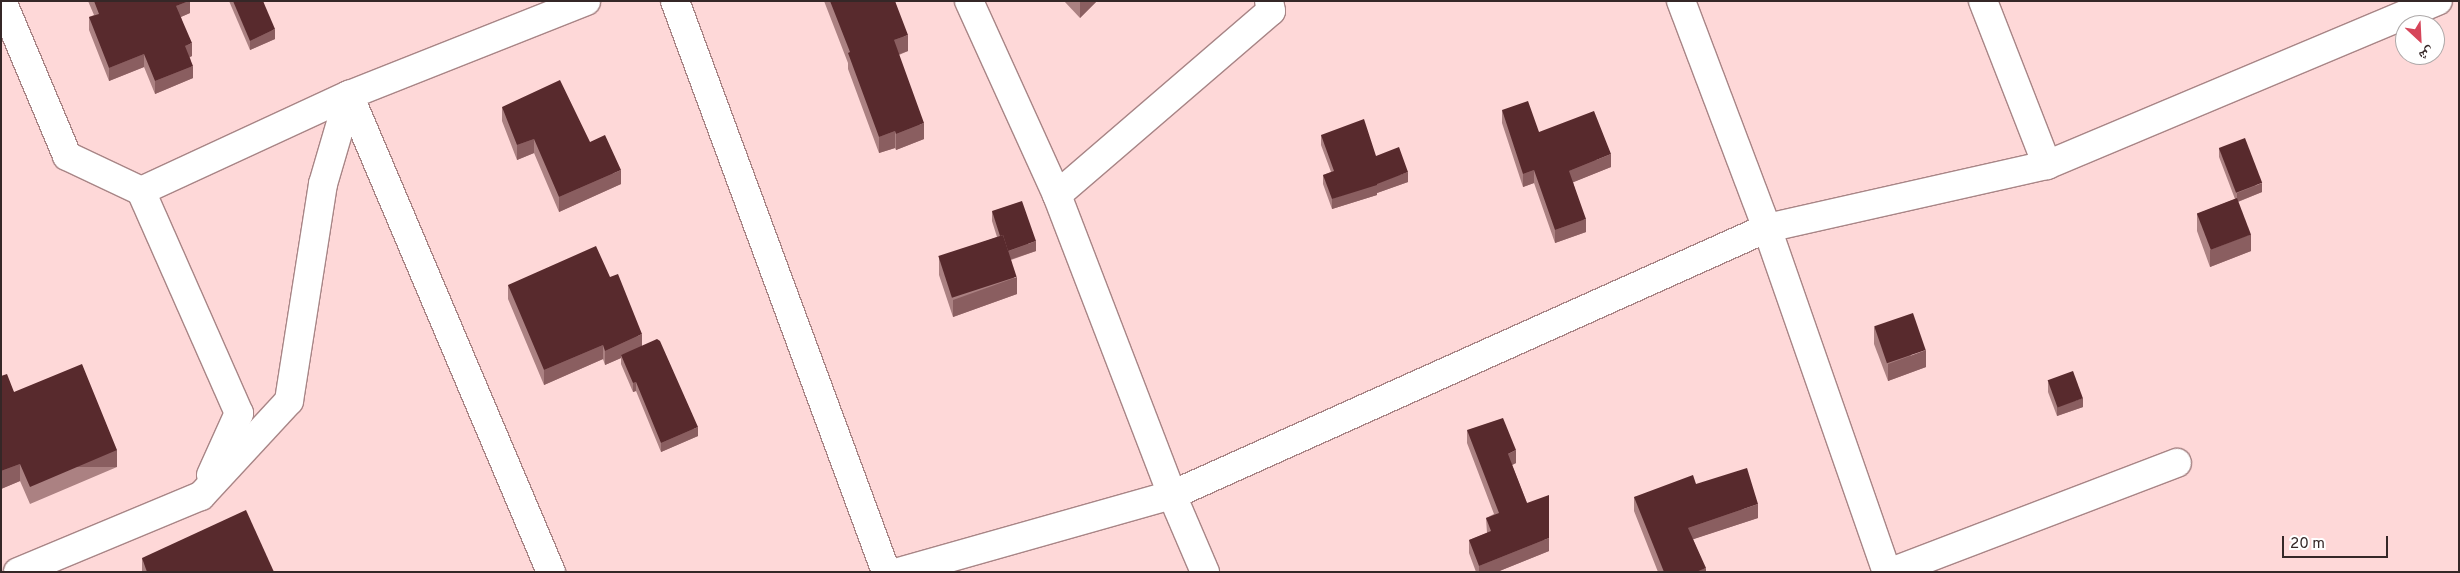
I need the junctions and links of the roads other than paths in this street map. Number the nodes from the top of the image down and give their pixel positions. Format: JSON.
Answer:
{"nodes":[{"id":1,"x":2,"y":1,"type":"edge"},
{"id":2,"x":586,"y":1,"type":"edge"},
{"id":3,"x":675,"y":1,"type":"edge"},
{"id":4,"x":969,"y":1,"type":"edge"},
{"id":5,"x":1269,"y":1,"type":"edge"},
{"id":6,"x":1681,"y":1,"type":"edge"},
{"id":7,"x":1983,"y":1,"type":"edge"},
{"id":8,"x":2438,"y":1,"type":"edge"},
{"id":9,"x":348,"y":95,"type":"junction"},
{"id":10,"x":2047,"y":165,"type":"junction"},
{"id":11,"x":141,"y":191,"type":"junction"},
{"id":12,"x":1057,"y":195,"type":"junction"},
{"id":13,"x":1767,"y":228,"type":"junction"},
{"id":14,"x":2177,"y":463,"type":"dead end"},
{"id":15,"x":1172,"y":495,"type":"junction"},
{"id":16,"x":201,"y":496,"type":"junction"},
{"id":17,"x":18,"y":572,"type":"edge"},
{"id":18,"x":551,"y":572,"type":"edge"},
{"id":19,"x":886,"y":572,"type":"edge"},
{"id":20,"x":899,"y":572,"type":"edge"},
{"id":21,"x":1204,"y":572,"type":"edge"},
{"id":22,"x":1887,"y":572,"type":"edge"},
{"id":23,"x":1891,"y":572,"type":"edge"}],
"edges":[{"from":1,"to":11,"type":"street"},
{"from":2,"to":9,"type":"street"},
{"from":3,"to":19,"type":"street"},
{"from":4,"to":12,"type":"street"},
{"from":5,"to":12,"type":"street"},
{"from":6,"to":13,"type":"street"},
{"from":7,"to":10,"type":"street"},
{"from":8,"to":10,"type":"street"},
{"from":9,"to":11,"type":"street"},
{"from":9,"to":16,"type":"street"},
{"from":9,"to":18,"type":"street"},
{"from":10,"to":13,"type":"street"},
{"from":11,"to":16,"type":"street"},
{"from":12,"to":15,"type":"street"},
{"from":13,"to":15,"type":"street"},
{"from":13,"to":22,"type":"street"},
{"from":14,"to":23,"type":"street"},
{"from":15,"to":20,"type":"street"},
{"from":15,"to":21,"type":"street"},
{"from":16,"to":17,"type":"street"}]}
